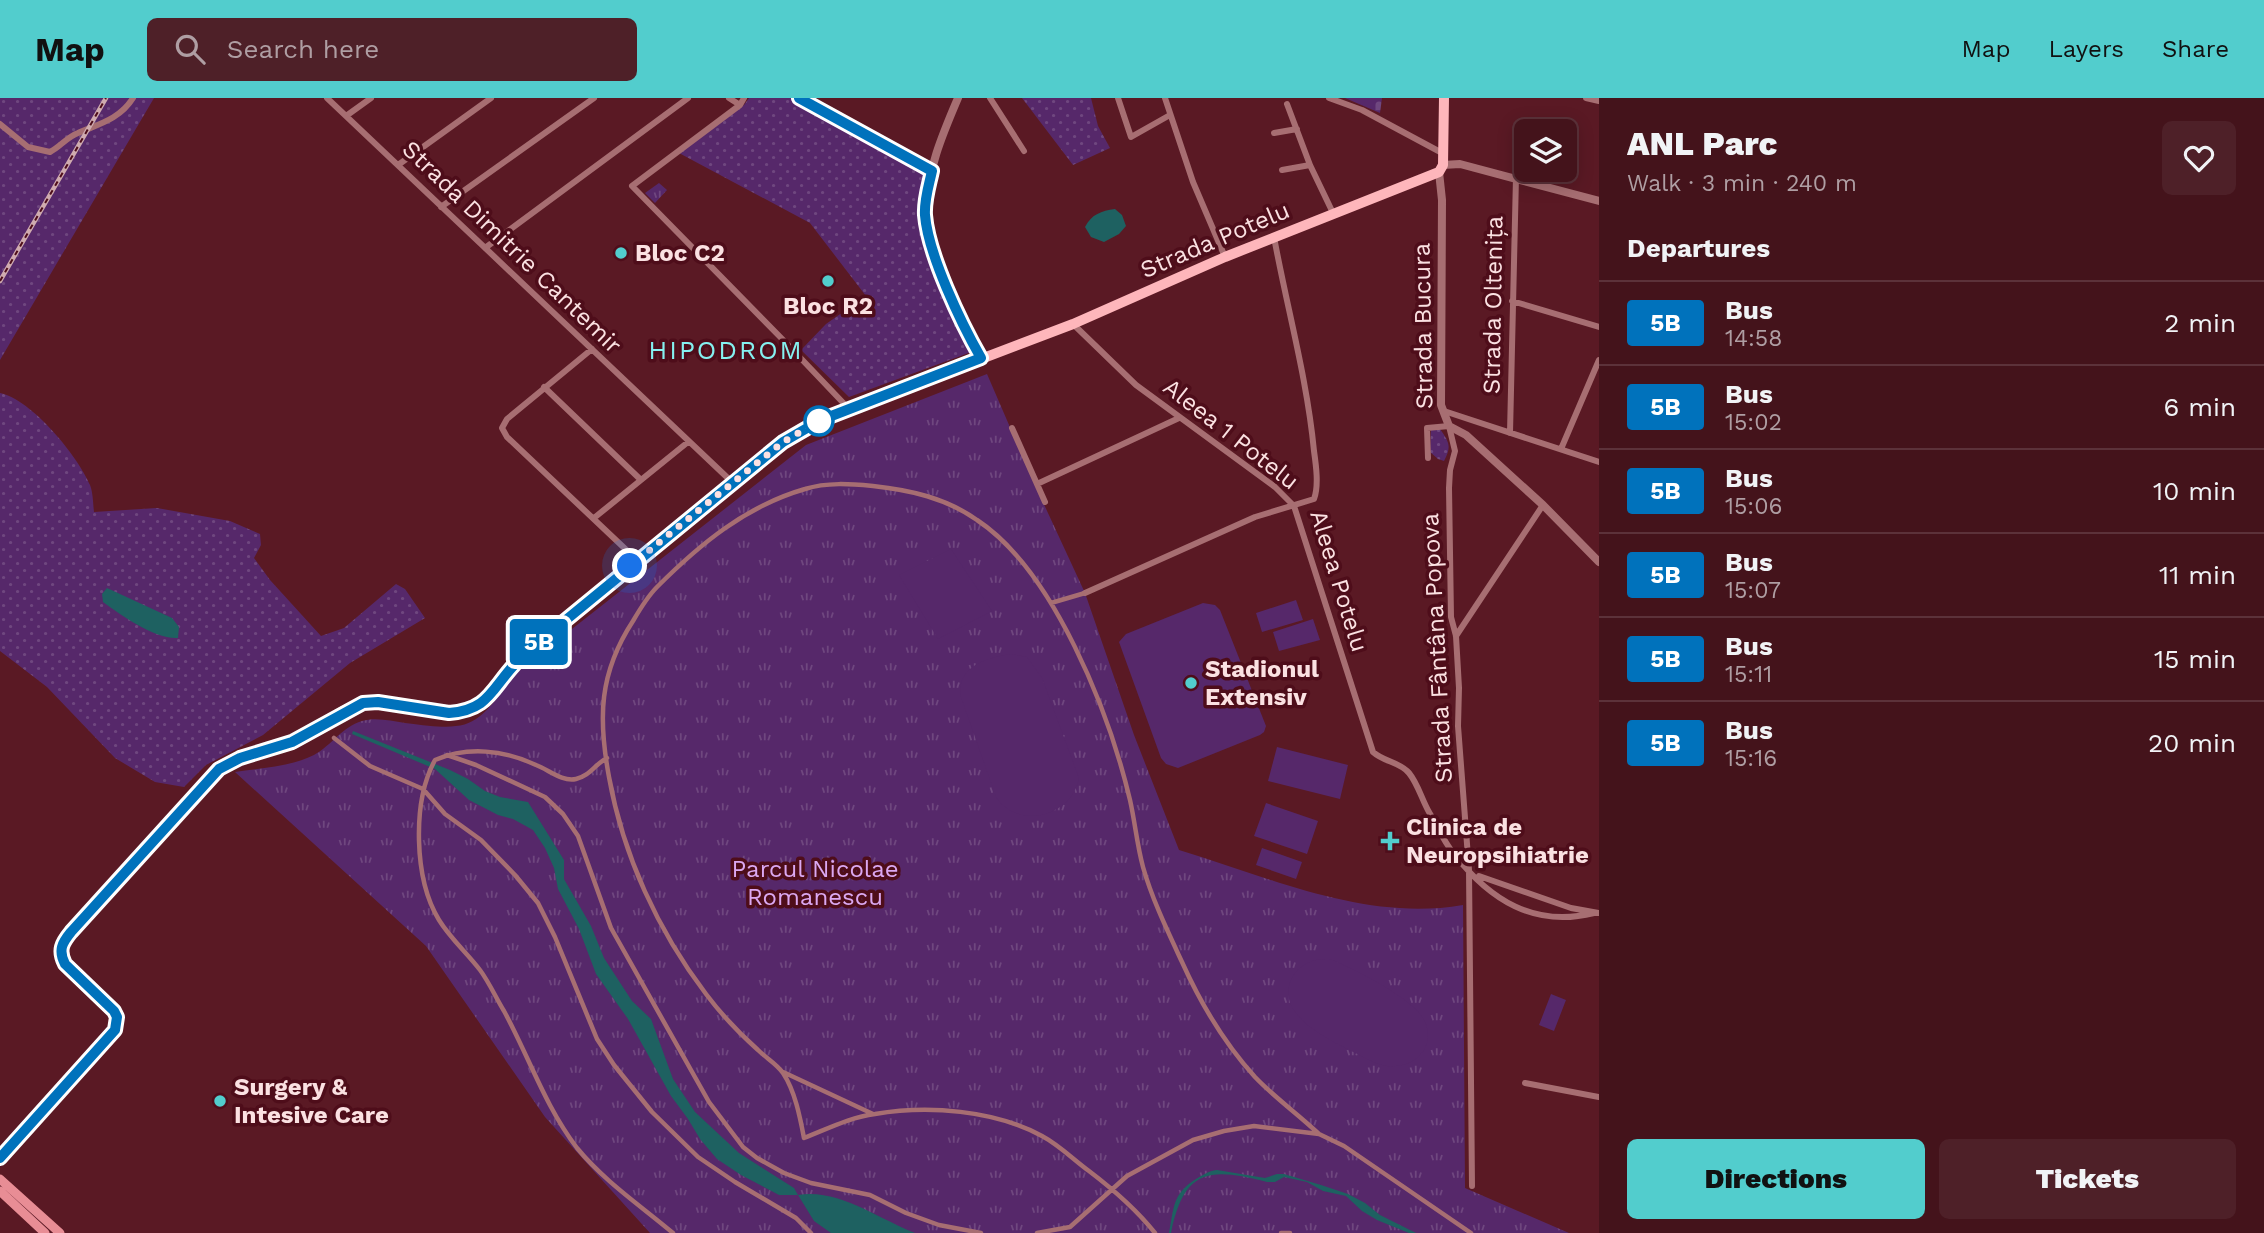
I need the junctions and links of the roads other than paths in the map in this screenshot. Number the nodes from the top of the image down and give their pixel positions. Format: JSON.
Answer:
{"nodes":[{"id":1,"x":133,"y":98,"type":"edge"},
{"id":2,"x":327,"y":98,"type":"edge"},
{"id":3,"x":371,"y":98,"type":"edge"},
{"id":4,"x":491,"y":98,"type":"edge"},
{"id":5,"x":594,"y":98,"type":"edge"},
{"id":6,"x":688,"y":98,"type":"edge"},
{"id":7,"x":729,"y":98,"type":"edge"},
{"id":8,"x":744,"y":98,"type":"edge"},
{"id":9,"x":800,"y":98,"type":"edge"},
{"id":10,"x":958,"y":98,"type":"edge"},
{"id":11,"x":990,"y":98,"type":"edge"},
{"id":12,"x":1118,"y":98,"type":"edge"},
{"id":13,"x":1165,"y":98,"type":"edge"},
{"id":14,"x":1329,"y":98,"type":"edge"},
{"id":15,"x":1444,"y":98,"type":"edge"},
{"id":16,"x":1586,"y":98,"type":"edge"},
{"id":17,"x":1599,"y":101,"type":"edge"},
{"id":18,"x":1287,"y":104,"type":"dead end"},
{"id":19,"x":740,"y":105,"type":"junction"},
{"id":20,"x":1170,"y":115,"type":"junction"},
{"id":21,"x":346,"y":116,"type":"junction"},
{"id":22,"x":0,"y":124,"type":"edge"},
{"id":23,"x":1297,"y":129,"type":"junction"},
{"id":24,"x":1273,"y":133,"type":"dead end"},
{"id":25,"x":1024,"y":151,"type":"dead end"},
{"id":26,"x":1442,"y":163,"type":"junction"},
{"id":27,"x":398,"y":165,"type":"junction"},
{"id":28,"x":1310,"y":165,"type":"junction"},
{"id":29,"x":1282,"y":170,"type":"dead end"},
{"id":30,"x":932,"y":171,"type":"junction"},
{"id":31,"x":1514,"y":177,"type":"edge"},
{"id":32,"x":1516,"y":182,"type":"edge"},
{"id":33,"x":1533,"y":182,"type":"edge"},
{"id":34,"x":1599,"y":201,"type":"edge"},
{"id":35,"x":441,"y":207,"type":"junction"},
{"id":36,"x":1333,"y":214,"type":"junction"},
{"id":37,"x":1274,"y":237,"type":"junction"},
{"id":38,"x":485,"y":248,"type":"junction"},
{"id":39,"x":1225,"y":257,"type":"junction"},
{"id":40,"x":1512,"y":301,"type":"junction"},
{"id":41,"x":1073,"y":324,"type":"junction"},
{"id":42,"x":1599,"y":327,"type":"edge"},
{"id":43,"x":592,"y":349,"type":"junction"},
{"id":44,"x":981,"y":358,"type":"junction"},
{"id":45,"x":1599,"y":359,"type":"edge"},
{"id":46,"x":544,"y":387,"type":"junction"},
{"id":47,"x":850,"y":410,"type":"junction"},
{"id":48,"x":1444,"y":411,"type":"junction"},
{"id":49,"x":1179,"y":418,"type":"junction"},
{"id":50,"x":1449,"y":426,"type":"junction"},
{"id":51,"x":1012,"y":428,"type":"dead end"},
{"id":52,"x":1510,"y":433,"type":"junction"},
{"id":53,"x":688,"y":442,"type":"junction"},
{"id":54,"x":1561,"y":449,"type":"junction"},
{"id":55,"x":1428,"y":458,"type":"dead end"},
{"id":56,"x":1599,"y":462,"type":"edge"},
{"id":57,"x":641,"y":480,"type":"junction"},
{"id":58,"x":732,"y":482,"type":"junction"},
{"id":59,"x":1037,"y":484,"type":"junction"},
{"id":60,"x":1045,"y":502,"type":"dead end"},
{"id":61,"x":1543,"y":505,"type":"junction"},
{"id":62,"x":1294,"y":506,"type":"junction"},
{"id":63,"x":594,"y":518,"type":"junction"},
{"id":64,"x":637,"y":560,"type":"junction"},
{"id":65,"x":1599,"y":562,"type":"edge"},
{"id":66,"x":1085,"y":593,"type":"joint"},
{"id":67,"x":1051,"y":603,"type":"junction"},
{"id":68,"x":1456,"y":636,"type":"junction"},
{"id":69,"x":334,"y":738,"type":"dead end"},
{"id":70,"x":447,"y":755,"type":"junction"},
{"id":71,"x":607,"y":758,"type":"junction"},
{"id":72,"x":423,"y":789,"type":"junction"},
{"id":73,"x":1469,"y":870,"type":"junction"},
{"id":74,"x":1596,"y":913,"type":"edge"},
{"id":75,"x":782,"y":1071,"type":"junction"},
{"id":76,"x":1525,"y":1083,"type":"dead end"},
{"id":77,"x":1599,"y":1097,"type":"edge"},
{"id":78,"x":873,"y":1114,"type":"junction"},
{"id":79,"x":1319,"y":1134,"type":"junction"},
{"id":80,"x":6,"y":1145,"type":"edge"},
{"id":81,"x":0,"y":1158,"type":"edge"},
{"id":82,"x":0,"y":1179,"type":"edge"},
{"id":83,"x":1472,"y":1186,"type":"dead end"},
{"id":84,"x":1111,"y":1188,"type":"junction"},
{"id":85,"x":1,"y":1193,"type":"edge"},
{"id":86,"x":45,"y":1233,"type":"edge"},
{"id":87,"x":60,"y":1233,"type":"edge"},
{"id":88,"x":673,"y":1233,"type":"edge"},
{"id":89,"x":811,"y":1233,"type":"edge"},
{"id":90,"x":981,"y":1233,"type":"edge"},
{"id":91,"x":1037,"y":1233,"type":"edge"},
{"id":92,"x":1155,"y":1233,"type":"edge"},
{"id":93,"x":1281,"y":1233,"type":"edge"},
{"id":94,"x":1290,"y":1233,"type":"edge"},
{"id":95,"x":1471,"y":1233,"type":"edge"}],
"edges":[{"from":1,"to":22,"type":"street"},
{"from":2,"to":21,"type":"street","name":"Strada Dimitrie Cantemir"},
{"from":3,"to":21,"type":"street"},
{"from":4,"to":27,"type":"street"},
{"from":5,"to":35,"type":"street"},
{"from":6,"to":38,"type":"street"},
{"from":7,"to":19,"type":"street"},
{"from":8,"to":19,"type":"street"},
{"from":9,"to":30,"type":"street"},
{"from":10,"to":30,"type":"street"},
{"from":11,"to":25,"type":"street"},
{"from":12,"to":20,"type":"street"},
{"from":13,"to":20,"type":"street"},
{"from":14,"to":26,"type":"street"},
{"from":15,"to":26,"type":"main road","name":"Strada Bucura"},
{"from":16,"to":17,"type":"street"},
{"from":18,"to":23,"type":"street"},
{"from":19,"to":47,"type":"street"},
{"from":20,"to":39,"type":"street"},
{"from":21,"to":27,"type":"street","name":"Strada Dimitrie Cantemir"},
{"from":23,"to":24,"type":"street"},
{"from":23,"to":28,"type":"street"},
{"from":26,"to":31,"type":"street","name":"Strada Potelu"},
{"from":26,"to":36,"type":"main road","name":"Strada Potelu"},
{"from":26,"to":48,"type":"street","name":"Strada Bucura"},
{"from":27,"to":35,"type":"street","name":"Strada Dimitrie Cantemir"},
{"from":28,"to":29,"type":"street"},
{"from":28,"to":36,"type":"street"},
{"from":30,"to":44,"type":"street"},
{"from":32,"to":40,"type":"street","name":"Strada Oltenița"},
{"from":33,"to":34,"type":"street","name":"Strada Potelu"},
{"from":35,"to":38,"type":"street","name":"Strada Dimitrie Cantemir"},
{"from":36,"to":37,"type":"main road","name":"Strada Potelu"},
{"from":37,"to":39,"type":"main road","name":"Strada Potelu"},
{"from":37,"to":62,"type":"street","name":"Aleea Potelu"},
{"from":38,"to":43,"type":"street","name":"Strada Dimitrie Cantemir"},
{"from":39,"to":41,"type":"main road","name":"Strada Potelu"},
{"from":40,"to":42,"type":"street"},
{"from":40,"to":52,"type":"street","name":"Strada Oltenița"},
{"from":41,"to":44,"type":"main road","name":"Strada Potelu"},
{"from":41,"to":49,"type":"street","name":"Aleea 1 Potelu"},
{"from":43,"to":46,"type":"street"},
{"from":43,"to":53,"type":"street","name":"Strada Dimitrie Cantemir"},
{"from":44,"to":47,"type":"main road","name":"Strada Potelu"},
{"from":45,"to":54,"type":"street"},
{"from":46,"to":57,"type":"street"},
{"from":46,"to":63,"type":"street"},
{"from":47,"to":58,"type":"main road","name":"Strada Potelu"},
{"from":48,"to":50,"type":"street","name":"Strada Bucura"},
{"from":48,"to":52,"type":"street"},
{"from":49,"to":59,"type":"street"},
{"from":49,"to":62,"type":"street","name":"Aleea 1 Potelu"},
{"from":50,"to":55,"type":"street","name":"Strada Bucura"},
{"from":50,"to":61,"type":"street"},
{"from":50,"to":68,"type":"street","name":"Strada Fântâna Popova"},
{"from":51,"to":59,"type":"street"},
{"from":52,"to":54,"type":"street"},
{"from":53,"to":57,"type":"street"},
{"from":53,"to":58,"type":"street","name":"Strada Dimitrie Cantemir"},
{"from":54,"to":56,"type":"street"},
{"from":57,"to":63,"type":"street"},
{"from":58,"to":64,"type":"main road","name":"Strada Potelu"},
{"from":59,"to":60,"type":"street"},
{"from":61,"to":65,"type":"street"},
{"from":61,"to":68,"type":"street"},
{"from":62,"to":66,"type":"street","name":"Aleea 1 Potelu"},
{"from":62,"to":73,"type":"street","name":"Aleea Potelu"},
{"from":63,"to":64,"type":"street"},
{"from":64,"to":80,"type":"main road","name":"Strada Potelu"},
{"from":66,"to":67,"type":"street"},
{"from":67,"to":71,"type":"street"},
{"from":67,"to":79,"type":"street"},
{"from":68,"to":73,"type":"street","name":"Strada Fântâna Popova"},
{"from":69,"to":72,"type":"street"},
{"from":70,"to":71,"type":"street"},
{"from":70,"to":72,"type":"street"},
{"from":70,"to":90,"type":"street"},
{"from":71,"to":75,"type":"street"},
{"from":72,"to":88,"type":"street"},
{"from":72,"to":89,"type":"street"},
{"from":73,"to":74,"type":"street"},
{"from":73,"to":74,"type":"street"},
{"from":73,"to":83,"type":"street","name":"Strada Fântâna Popova"},
{"from":75,"to":78,"type":"street"},
{"from":75,"to":78,"type":"street"},
{"from":76,"to":77,"type":"street"},
{"from":78,"to":84,"type":"street"},
{"from":79,"to":84,"type":"street"},
{"from":79,"to":95,"type":"street"},
{"from":80,"to":81,"type":"main road","name":"Strada Potelu"},
{"from":82,"to":87,"type":"main road"},
{"from":84,"to":91,"type":"street"},
{"from":84,"to":92,"type":"street"},
{"from":85,"to":86,"type":"main road"},
{"from":93,"to":94,"type":"street"}]}
